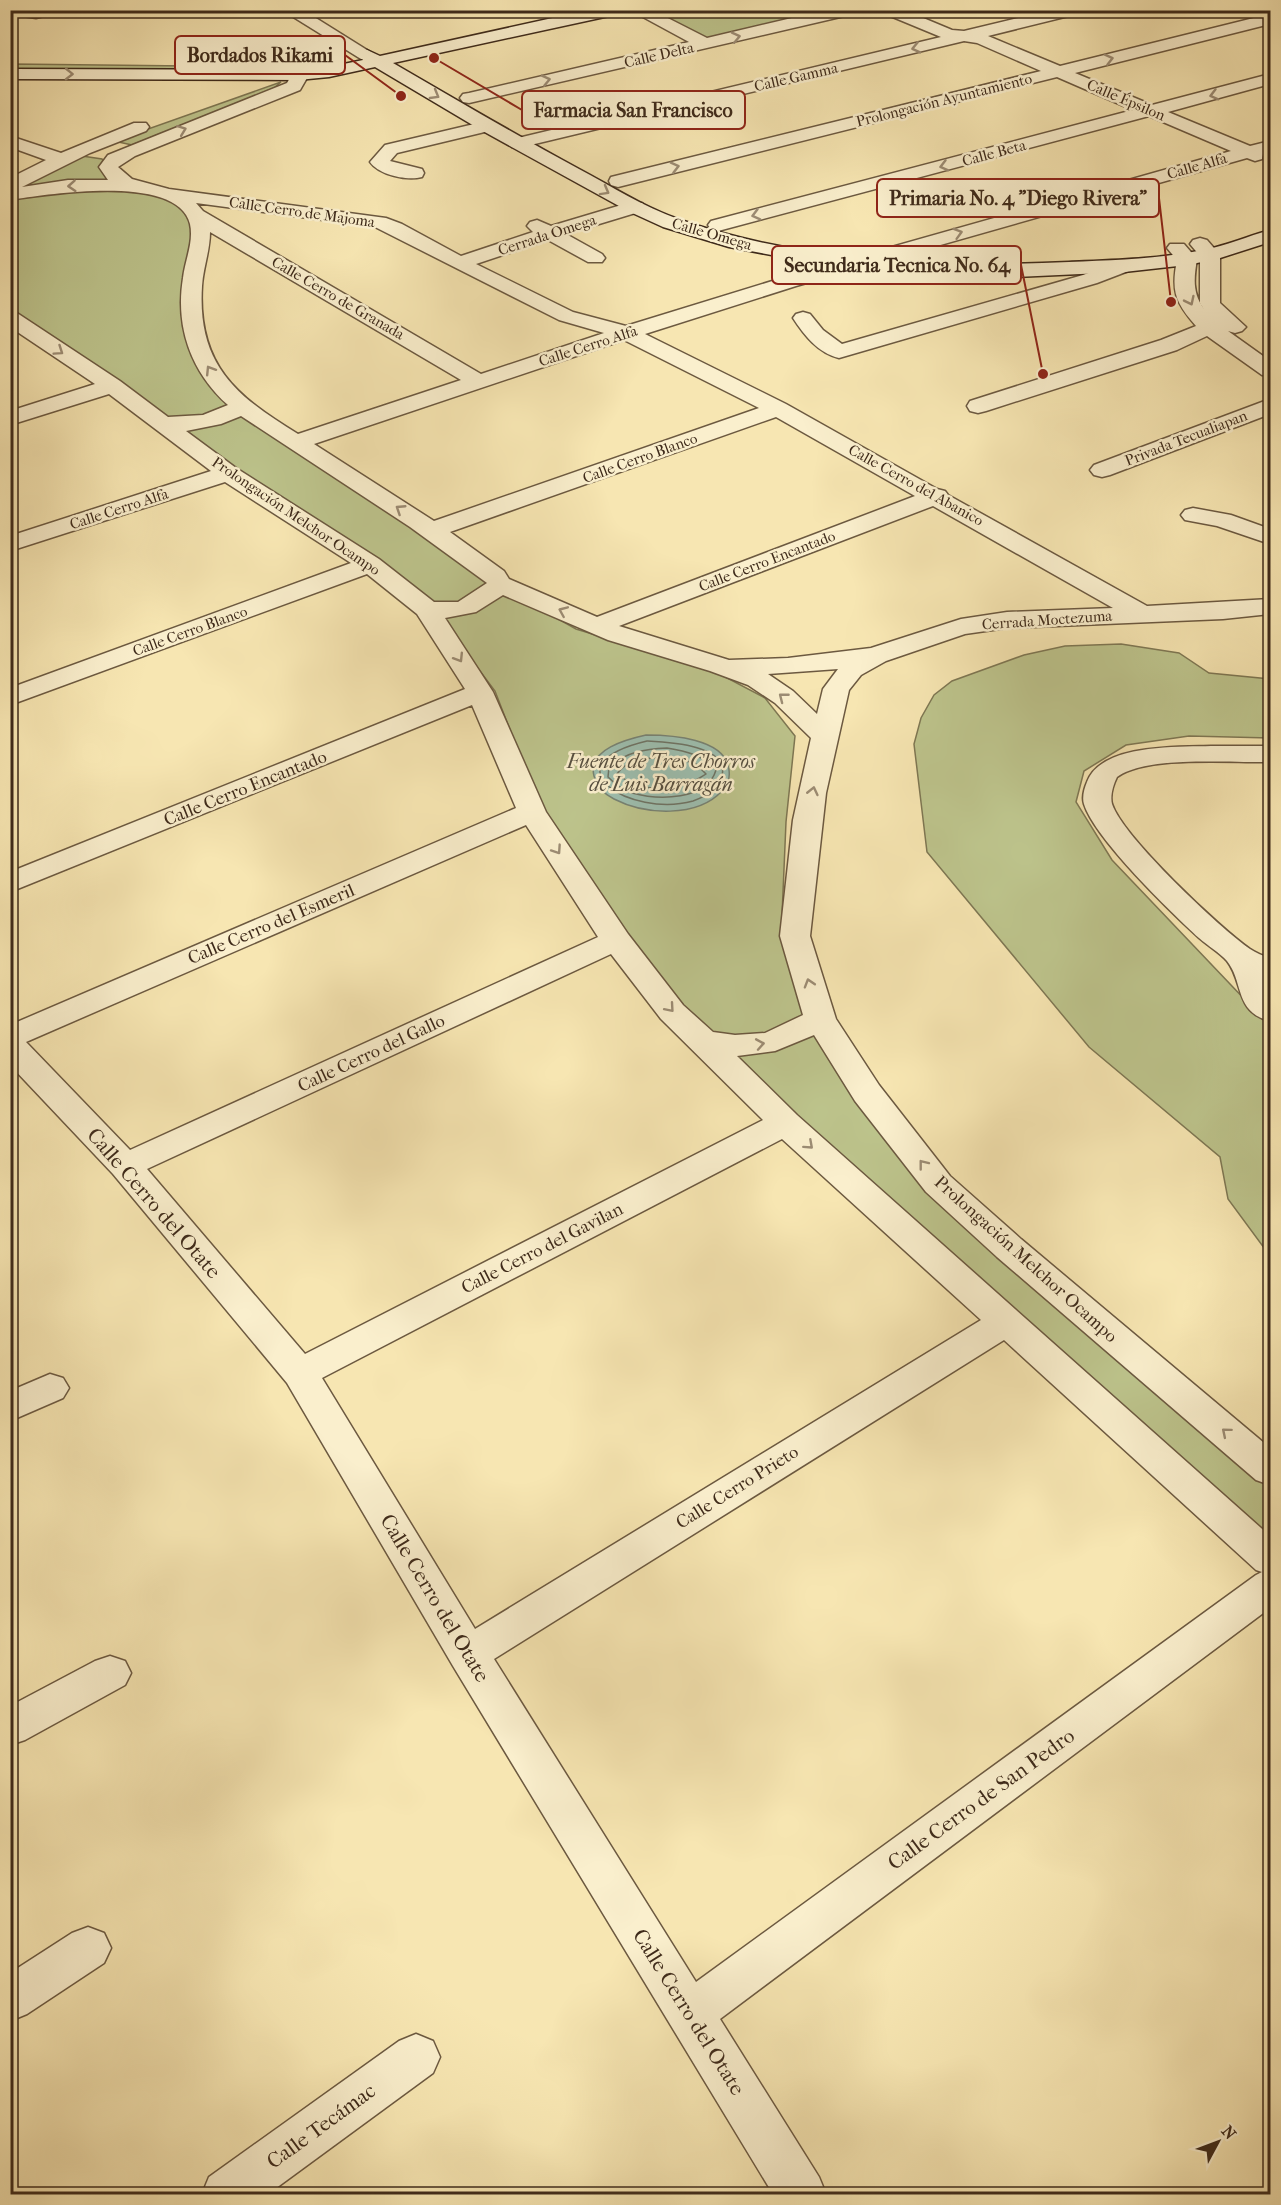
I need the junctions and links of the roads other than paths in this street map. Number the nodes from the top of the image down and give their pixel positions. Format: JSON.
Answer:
{"nodes":[{"id":1,"x":15,"y":10,"type":"edge"},
{"id":2,"x":51,"y":10,"type":"edge"},
{"id":3,"x":290,"y":10,"type":"edge"},
{"id":4,"x":315,"y":10,"type":"edge"},
{"id":5,"x":576,"y":10,"type":"edge"},
{"id":6,"x":614,"y":10,"type":"edge"},
{"id":7,"x":638,"y":10,"type":"edge"},
{"id":8,"x":849,"y":10,"type":"edge"},
{"id":9,"x":889,"y":10,"type":"edge"},
{"id":10,"x":1076,"y":10,"type":"edge"},
{"id":11,"x":958,"y":18,"type":"dead end"},
{"id":12,"x":1270,"y":19,"type":"edge"},
{"id":13,"x":974,"y":36,"type":"junction"},
{"id":14,"x":706,"y":44,"type":"junction"},
{"id":15,"x":382,"y":56,"type":"junction"},
{"id":16,"x":10,"y":60,"type":"edge"},
{"id":17,"x":1059,"y":71,"type":"junction"},
{"id":18,"x":295,"y":73,"type":"junction"},
{"id":19,"x":10,"y":74,"type":"edge"},
{"id":20,"x":1270,"y":79,"type":"edge"},
{"id":21,"x":469,"y":98,"type":"junction"},
{"id":22,"x":1152,"y":112,"type":"junction"},
{"id":23,"x":175,"y":114,"type":"dead end"},
{"id":24,"x":154,"y":122,"type":"dead end"},
{"id":25,"x":487,"y":126,"type":"junction"},
{"id":26,"x":540,"y":138,"type":"junction"},
{"id":27,"x":10,"y":141,"type":"edge"},
{"id":28,"x":98,"y":143,"type":"junction"},
{"id":29,"x":518,"y":143,"type":"junction"},
{"id":30,"x":1270,"y":146,"type":"edge"},
{"id":31,"x":128,"y":152,"type":"junction"},
{"id":32,"x":1248,"y":152,"type":"junction"},
{"id":33,"x":61,"y":159,"type":"junction"},
{"id":34,"x":1270,"y":162,"type":"edge"},
{"id":35,"x":415,"y":173,"type":"dead end"},
{"id":36,"x":618,"y":181,"type":"junction"},
{"id":37,"x":10,"y":185,"type":"edge"},
{"id":38,"x":131,"y":185,"type":"junction"},
{"id":39,"x":10,"y":194,"type":"edge"},
{"id":40,"x":172,"y":194,"type":"junction"},
{"id":41,"x":635,"y":207,"type":"junction"},
{"id":42,"x":196,"y":215,"type":"junction"},
{"id":43,"x":522,"y":218,"type":"dead end"},
{"id":44,"x":1270,"y":222,"type":"edge"},
{"id":45,"x":718,"y":225,"type":"junction"},
{"id":46,"x":549,"y":233,"type":"junction"},
{"id":47,"x":1270,"y":237,"type":"edge"},
{"id":48,"x":1194,"y":251,"type":"junction"},
{"id":49,"x":882,"y":255,"type":"junction"},
{"id":50,"x":595,"y":258,"type":"dead end"},
{"id":51,"x":857,"y":262,"type":"junction"},
{"id":52,"x":459,"y":263,"type":"junction"},
{"id":53,"x":1124,"y":266,"type":"junction"},
{"id":54,"x":566,"y":316,"type":"joint"},
{"id":55,"x":10,"y":317,"type":"edge"},
{"id":56,"x":803,"y":318,"type":"dead end"},
{"id":57,"x":1220,"y":326,"type":"junction"},
{"id":58,"x":626,"y":333,"type":"junction"},
{"id":59,"x":1270,"y":352,"type":"edge"},
{"id":60,"x":1270,"y":370,"type":"edge"},
{"id":61,"x":480,"y":382,"type":"junction"},
{"id":62,"x":112,"y":387,"type":"junction"},
{"id":63,"x":978,"y":406,"type":"dead end"},
{"id":64,"x":1270,"y":406,"type":"edge"},
{"id":65,"x":778,"y":409,"type":"junction"},
{"id":66,"x":249,"y":413,"type":"junction"},
{"id":67,"x":10,"y":418,"type":"edge"},
{"id":68,"x":164,"y":424,"type":"junction"},
{"id":69,"x":188,"y":441,"type":"junction"},
{"id":70,"x":296,"y":442,"type":"junction"},
{"id":71,"x":1102,"y":470,"type":"dead end"},
{"id":72,"x":228,"y":473,"type":"junction"},
{"id":73,"x":937,"y":496,"type":"junction"},
{"id":74,"x":1193,"y":515,"type":"dead end"},
{"id":75,"x":434,"y":530,"type":"junction"},
{"id":76,"x":1270,"y":537,"type":"edge"},
{"id":77,"x":10,"y":544,"type":"edge"},
{"id":78,"x":370,"y":564,"type":"junction"},
{"id":79,"x":500,"y":584,"type":"junction"},
{"id":80,"x":1266,"y":600,"type":"edge"},
{"id":81,"x":427,"y":609,"type":"junction"},
{"id":82,"x":1144,"y":615,"type":"junction"},
{"id":83,"x":597,"y":626,"type":"junction"},
{"id":84,"x":877,"y":654,"type":"junction"},
{"id":85,"x":719,"y":665,"type":"junction"},
{"id":86,"x":480,"y":692,"type":"junction"},
{"id":87,"x":10,"y":697,"type":"edge"},
{"id":88,"x":825,"y":737,"type":"junction"},
{"id":89,"x":1270,"y":754,"type":"edge"},
{"id":90,"x":532,"y":812,"type":"junction"},
{"id":91,"x":10,"y":883,"type":"edge"},
{"id":92,"x":616,"y":940,"type":"junction"},
{"id":93,"x":1241,"y":957,"type":"junction"},
{"id":94,"x":1270,"y":970,"type":"edge"},
{"id":95,"x":1270,"y":1011,"type":"edge"},
{"id":96,"x":820,"y":1019,"type":"junction"},
{"id":97,"x":10,"y":1037,"type":"edge"},
{"id":98,"x":702,"y":1039,"type":"junction"},
{"id":99,"x":10,"y":1045,"type":"edge"},
{"id":100,"x":785,"y":1124,"type":"junction"},
{"id":101,"x":125,"y":1167,"type":"junction"},
{"id":102,"x":1007,"y":1321,"type":"junction"},
{"id":103,"x":300,"y":1373,"type":"junction"},
{"id":104,"x":50,"y":1388,"type":"dead end"},
{"id":105,"x":10,"y":1407,"type":"edge"},
{"id":106,"x":1270,"y":1470,"type":"edge"},
{"id":107,"x":1270,"y":1559,"type":"edge"},
{"id":108,"x":1270,"y":1586,"type":"edge"},
{"id":109,"x":468,"y":1654,"type":"junction"},
{"id":110,"x":110,"y":1673,"type":"dead end"},
{"id":111,"x":10,"y":1727,"type":"edge"},
{"id":112,"x":88,"y":1948,"type":"dead end"},
{"id":113,"x":10,"y":1999,"type":"edge"},
{"id":114,"x":691,"y":2013,"type":"junction"},
{"id":115,"x":416,"y":2057,"type":"dead end"},
{"id":116,"x":228,"y":2194,"type":"edge"},
{"id":117,"x":801,"y":2194,"type":"edge"}],
"edges":[{"from":1,"to":2,"type":"street"},
{"from":3,"to":15,"type":"street","name":"Calle Omega"},
{"from":4,"to":15,"type":"street","name":"Calle Omega"},
{"from":5,"to":15,"type":"street"},
{"from":6,"to":15,"type":"street"},
{"from":7,"to":14,"type":"street"},
{"from":14,"to":8,"type":"street","name":"Calle Delta","one_way":true},
{"from":9,"to":13,"type":"street","name":"Calle Épsilon"},
{"from":10,"to":13,"type":"street","name":"Calle Gamma"},
{"from":11,"to":13,"type":"street","name":"Calle Épsilon"},
{"from":17,"to":12,"type":"street","name":"Prolongación Ayuntamiento","one_way":true},
{"from":13,"to":17,"type":"street","name":"Calle Épsilon"},
{"from":13,"to":26,"type":"street","name":"Calle Gamma","one_way":true},
{"from":21,"to":14,"type":"street","name":"Calle Delta","one_way":true},
{"from":15,"to":18,"type":"street"},
{"from":15,"to":18,"type":"street"},
{"from":15,"to":21,"type":"street","name":"Calle Omega"},
{"from":15,"to":25,"type":"street","name":"Calle Omega","one_way":true},
{"from":16,"to":18,"type":"street"},
{"from":17,"to":22,"type":"street","name":"Calle Épsilon"},
{"from":36,"to":17,"type":"street","name":"Prolongación Ayuntamiento","one_way":true},
{"from":19,"to":18,"type":"street","one_way":true},
{"from":18,"to":23,"type":"street"},
{"from":31,"to":18,"type":"street","one_way":true},
{"from":20,"to":22,"type":"street","name":"Calle Beta","one_way":true},
{"from":21,"to":26,"type":"street","name":"Calle Omega"},
{"from":22,"to":32,"type":"street","name":"Calle Épsilon"},
{"from":22,"to":45,"type":"street","name":"Calle Beta","one_way":true},
{"from":24,"to":28,"type":"street"},
{"from":25,"to":29,"type":"street","name":"Calle Omega"},
{"from":25,"to":35,"type":"street"},
{"from":26,"to":29,"type":"street","name":"Calle Gamma"},
{"from":26,"to":36,"type":"street","name":"Calle Omega"},
{"from":27,"to":33,"type":"street"},
{"from":28,"to":31,"type":"street"},
{"from":28,"to":33,"type":"street"},
{"from":29,"to":41,"type":"street","name":"Calle Omega","one_way":true},
{"from":30,"to":32,"type":"street","name":"Calle Alfa"},
{"from":31,"to":38,"type":"street"},
{"from":32,"to":34,"type":"street","name":"Calle Épsilon"},
{"from":49,"to":32,"type":"street","name":"Calle Alfa","one_way":true},
{"from":33,"to":37,"type":"street"},
{"from":36,"to":45,"type":"street","name":"Calle Omega"},
{"from":38,"to":39,"type":"street","one_way":true},
{"from":38,"to":40,"type":"street"},
{"from":40,"to":42,"type":"street"},
{"from":40,"to":52,"type":"street","name":"Calle Cerro de Majoma"},
{"from":41,"to":46,"type":"street","name":"Cerrada Omega"},
{"from":41,"to":51,"type":"street","name":"Calle Omega"},
{"from":42,"to":61,"type":"street","name":"Calle Cerro de Granada"},
{"from":66,"to":42,"type":"street","one_way":true},
{"from":43,"to":46,"type":"street"},
{"from":44,"to":48,"type":"street"},
{"from":45,"to":49,"type":"street","name":"Calle Omega"},
{"from":46,"to":50,"type":"street"},
{"from":46,"to":52,"type":"street","name":"Cerrada Omega"},
{"from":47,"to":48,"type":"street"},
{"from":48,"to":49,"type":"street","name":"Calle Omega"},
{"from":48,"to":53,"type":"street","name":"Calle Omega"},
{"from":48,"to":57,"type":"street"},
{"from":49,"to":51,"type":"street","name":"Calle Cerro Alfa"},
{"from":51,"to":53,"type":"street","name":"Calle Omega"},
{"from":51,"to":58,"type":"street","name":"Calle Cerro Alfa"},
{"from":52,"to":54,"type":"street","name":"Calle Cerro de Majoma"},
{"from":53,"to":56,"type":"street"},
{"from":54,"to":58,"type":"street","name":"Calle Cerro del Abanico"},
{"from":55,"to":62,"type":"street","name":"Prolongación Melchor Ocampo","one_way":true},
{"from":57,"to":59,"type":"street"},
{"from":57,"to":60,"type":"street"},
{"from":57,"to":63,"type":"street"},
{"from":58,"to":61,"type":"street","name":"Calle Cerro Alfa"},
{"from":58,"to":65,"type":"street","name":"Calle Cerro del Abanico"},
{"from":61,"to":70,"type":"street","name":"Calle Cerro Alfa"},
{"from":62,"to":67,"type":"street"},
{"from":62,"to":68,"type":"street","name":"Prolongación Melchor Ocampo"},
{"from":64,"to":71,"type":"street","name":"Privada Tecualiapan"},
{"from":65,"to":73,"type":"street","name":"Calle Cerro del Abanico"},
{"from":65,"to":75,"type":"street","name":"Calle Cerro Blanco"},
{"from":66,"to":68,"type":"street"},
{"from":66,"to":69,"type":"street"},
{"from":66,"to":70,"type":"street"},
{"from":68,"to":69,"type":"street","name":"Prolongación Melchor Ocampo"},
{"from":69,"to":72,"type":"street","name":"Prolongación Melchor Ocampo"},
{"from":75,"to":70,"type":"street","one_way":true},
{"from":72,"to":77,"type":"street","name":"Calle Cerro Alfa"},
{"from":72,"to":78,"type":"street","name":"Prolongación Melchor Ocampo"},
{"from":73,"to":82,"type":"street","name":"Calle Cerro del Abanico"},
{"from":73,"to":83,"type":"street","name":"Calle Cerro Encantado"},
{"from":74,"to":76,"type":"street"},
{"from":75,"to":79,"type":"street"},
{"from":78,"to":81,"type":"street","name":"Prolongación Melchor Ocampo"},
{"from":78,"to":87,"type":"street","name":"Calle Cerro Blanco"},
{"from":79,"to":81,"type":"street"},
{"from":83,"to":79,"type":"street","one_way":true},
{"from":80,"to":82,"type":"street"},
{"from":81,"to":86,"type":"street","name":"Prolongación Melchor Ocampo","one_way":true},
{"from":82,"to":84,"type":"street","name":"Cerrada Moctezuma"},
{"from":83,"to":85,"type":"street"},
{"from":84,"to":85,"type":"street"},
{"from":84,"to":88,"type":"street","name":"Cerrada Moctezuma"},
{"from":88,"to":85,"type":"street","one_way":true},
{"from":86,"to":90,"type":"street","name":"Prolongación Melchor Ocampo"},
{"from":86,"to":91,"type":"street","name":"Calle Cerro Encantado"},
{"from":96,"to":88,"type":"street","name":"Prolongación Melchor Ocampo","one_way":true},
{"from":89,"to":93,"type":"street"},
{"from":90,"to":92,"type":"street","name":"Prolongación Melchor Ocampo","one_way":true},
{"from":90,"to":97,"type":"street","name":"Calle Cerro del Esmeril"},
{"from":92,"to":98,"type":"street","name":"Prolongación Melchor Ocampo","one_way":true},
{"from":92,"to":101,"type":"street","name":"Calle Cerro del Gallo"},
{"from":93,"to":94,"type":"street"},
{"from":93,"to":95,"type":"street"},
{"from":98,"to":96,"type":"street","one_way":true},
{"from":106,"to":96,"type":"street","name":"Prolongación Melchor Ocampo","one_way":true},
{"from":98,"to":100,"type":"street","name":"Prolongación Melchor Ocampo"},
{"from":99,"to":101,"type":"street","name":"Calle Cerro del Otate"},
{"from":100,"to":102,"type":"street","name":"Prolongación Melchor Ocampo","one_way":true},
{"from":100,"to":103,"type":"street","name":"Calle Cerro del Gavilan"},
{"from":101,"to":103,"type":"street","name":"Calle Cerro del Otate"},
{"from":102,"to":107,"type":"street","name":"Prolongación Melchor Ocampo"},
{"from":102,"to":109,"type":"street","name":"Calle Cerro Prieto"},
{"from":103,"to":109,"type":"street","name":"Calle Cerro del Otate"},
{"from":104,"to":105,"type":"street"},
{"from":108,"to":114,"type":"street","name":"Calle Cerro de San Pedro"},
{"from":109,"to":114,"type":"street","name":"Calle Cerro del Otate"},
{"from":110,"to":111,"type":"street"},
{"from":112,"to":113,"type":"street"},
{"from":114,"to":117,"type":"street","name":"Calle Cerro del Otate"},
{"from":115,"to":116,"type":"street","name":"Calle Tecámac"}]}
